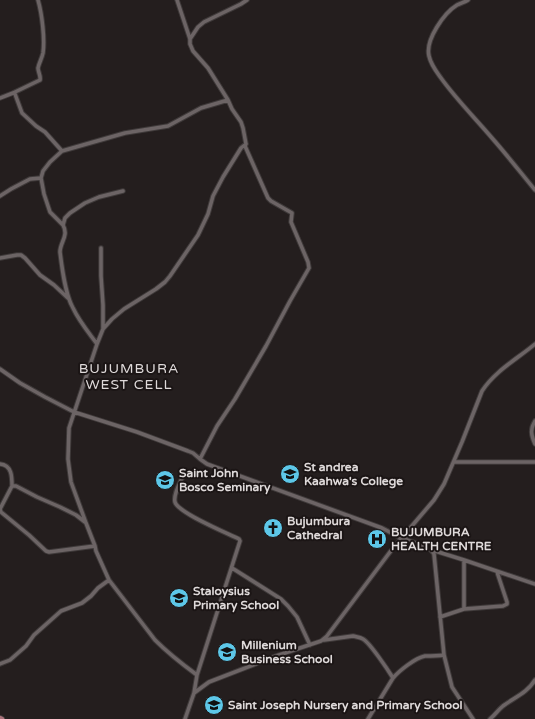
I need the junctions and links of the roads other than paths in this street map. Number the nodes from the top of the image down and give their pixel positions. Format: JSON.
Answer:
{"nodes":[{"id":1,"x":38,"y":0,"type":"edge"},
{"id":2,"x":177,"y":0,"type":"edge"},
{"id":3,"x":247,"y":0,"type":"edge"},
{"id":4,"x":468,"y":0,"type":"edge"},
{"id":5,"x":241,"y":2,"type":"edge"},
{"id":6,"x":190,"y":39,"type":"junction"},
{"id":7,"x":13,"y":93,"type":"junction"},
{"id":8,"x":0,"y":98,"type":"edge"},
{"id":9,"x":228,"y":100,"type":"junction"},
{"id":10,"x":246,"y":144,"type":"junction"},
{"id":11,"x":62,"y":151,"type":"junction"},
{"id":12,"x":41,"y":178,"type":"junction"},
{"id":13,"x":535,"y":190,"type":"edge"},
{"id":14,"x":123,"y":191,"type":"dead end"},
{"id":15,"x":0,"y":196,"type":"edge"},
{"id":16,"x":63,"y":226,"type":"junction"},
{"id":17,"x":101,"y":248,"type":"dead end"},
{"id":18,"x":0,"y":258,"type":"edge"},
{"id":19,"x":69,"y":299,"type":"junction"},
{"id":20,"x":103,"y":329,"type":"junction"},
{"id":21,"x":97,"y":344,"type":"junction"},
{"id":22,"x":535,"y":344,"type":"edge"},
{"id":23,"x":0,"y":369,"type":"edge"},
{"id":24,"x":74,"y":412,"type":"junction"},
{"id":25,"x":535,"y":421,"type":"edge"},
{"id":26,"x":535,"y":444,"type":"edge"},
{"id":27,"x":200,"y":459,"type":"junction"},
{"id":28,"x":454,"y":462,"type":"junction"},
{"id":29,"x":535,"y":462,"type":"edge"},
{"id":30,"x":0,"y":464,"type":"edge"},
{"id":31,"x":183,"y":476,"type":"dead end"},
{"id":32,"x":12,"y":486,"type":"junction"},
{"id":33,"x":86,"y":523,"type":"junction"},
{"id":34,"x":405,"y":534,"type":"junction"},
{"id":35,"x":402,"y":539,"type":"junction"},
{"id":36,"x":95,"y":546,"type":"junction"},
{"id":37,"x":432,"y":550,"type":"junction"},
{"id":38,"x":464,"y":560,"type":"junction"},
{"id":39,"x":232,"y":568,"type":"junction"},
{"id":40,"x":497,"y":572,"type":"junction"},
{"id":41,"x":109,"y":580,"type":"junction"},
{"id":42,"x":535,"y":584,"type":"edge"},
{"id":43,"x":464,"y":609,"type":"junction"},
{"id":44,"x":440,"y":617,"type":"junction"},
{"id":45,"x":323,"y":640,"type":"junction"},
{"id":46,"x":310,"y":645,"type":"junction"},
{"id":47,"x":444,"y":654,"type":"junction"},
{"id":48,"x":0,"y":664,"type":"edge"},
{"id":49,"x":197,"y":675,"type":"junction"},
{"id":50,"x":393,"y":678,"type":"junction"},
{"id":51,"x":535,"y":680,"type":"edge"},
{"id":52,"x":194,"y":693,"type":"junction"},
{"id":53,"x":185,"y":719,"type":"edge"},
{"id":54,"x":368,"y":719,"type":"edge"},
{"id":55,"x":472,"y":719,"type":"edge"},
{"id":56,"x":490,"y":719,"type":"edge"}],
"edges":[{"from":1,"to":7,"type":"street"},
{"from":2,"to":6,"type":"street"},
{"from":3,"to":5,"type":"street"},
{"from":4,"to":13,"type":"street"},
{"from":5,"to":6,"type":"street"},
{"from":6,"to":9,"type":"street"},
{"from":7,"to":8,"type":"street"},
{"from":7,"to":11,"type":"street"},
{"from":9,"to":10,"type":"street"},
{"from":9,"to":11,"type":"street"},
{"from":10,"to":20,"type":"street"},
{"from":10,"to":27,"type":"street"},
{"from":11,"to":12,"type":"street"},
{"from":12,"to":15,"type":"street"},
{"from":12,"to":16,"type":"street"},
{"from":14,"to":16,"type":"street"},
{"from":16,"to":19,"type":"street"},
{"from":17,"to":20,"type":"street"},
{"from":18,"to":19,"type":"street"},
{"from":19,"to":21,"type":"street"},
{"from":20,"to":21,"type":"street"},
{"from":21,"to":24,"type":"street"},
{"from":22,"to":28,"type":"street"},
{"from":23,"to":24,"type":"street"},
{"from":24,"to":27,"type":"street"},
{"from":24,"to":33,"type":"street"},
{"from":25,"to":26,"type":"street"},
{"from":27,"to":35,"type":"street"},
{"from":28,"to":29,"type":"street"},
{"from":28,"to":34,"type":"street"},
{"from":30,"to":32,"type":"street"},
{"from":31,"to":39,"type":"street"},
{"from":32,"to":33,"type":"street"},
{"from":32,"to":36,"type":"street"},
{"from":33,"to":36,"type":"street"},
{"from":34,"to":35,"type":"street"},
{"from":34,"to":35,"type":"street"},
{"from":35,"to":37,"type":"street"},
{"from":35,"to":45,"type":"street"},
{"from":36,"to":41,"type":"street"},
{"from":37,"to":38,"type":"street"},
{"from":37,"to":44,"type":"street"},
{"from":38,"to":40,"type":"street"},
{"from":38,"to":43,"type":"street"},
{"from":39,"to":46,"type":"street"},
{"from":39,"to":49,"type":"street"},
{"from":40,"to":42,"type":"street"},
{"from":40,"to":43,"type":"street"},
{"from":41,"to":48,"type":"street"},
{"from":41,"to":49,"type":"street"},
{"from":43,"to":44,"type":"street"},
{"from":44,"to":47,"type":"street"},
{"from":45,"to":46,"type":"street"},
{"from":45,"to":50,"type":"street"},
{"from":46,"to":52,"type":"street"},
{"from":47,"to":50,"type":"street"},
{"from":47,"to":55,"type":"street"},
{"from":49,"to":52,"type":"street"},
{"from":50,"to":54,"type":"street"},
{"from":51,"to":56,"type":"street"},
{"from":52,"to":53,"type":"street"}]}
